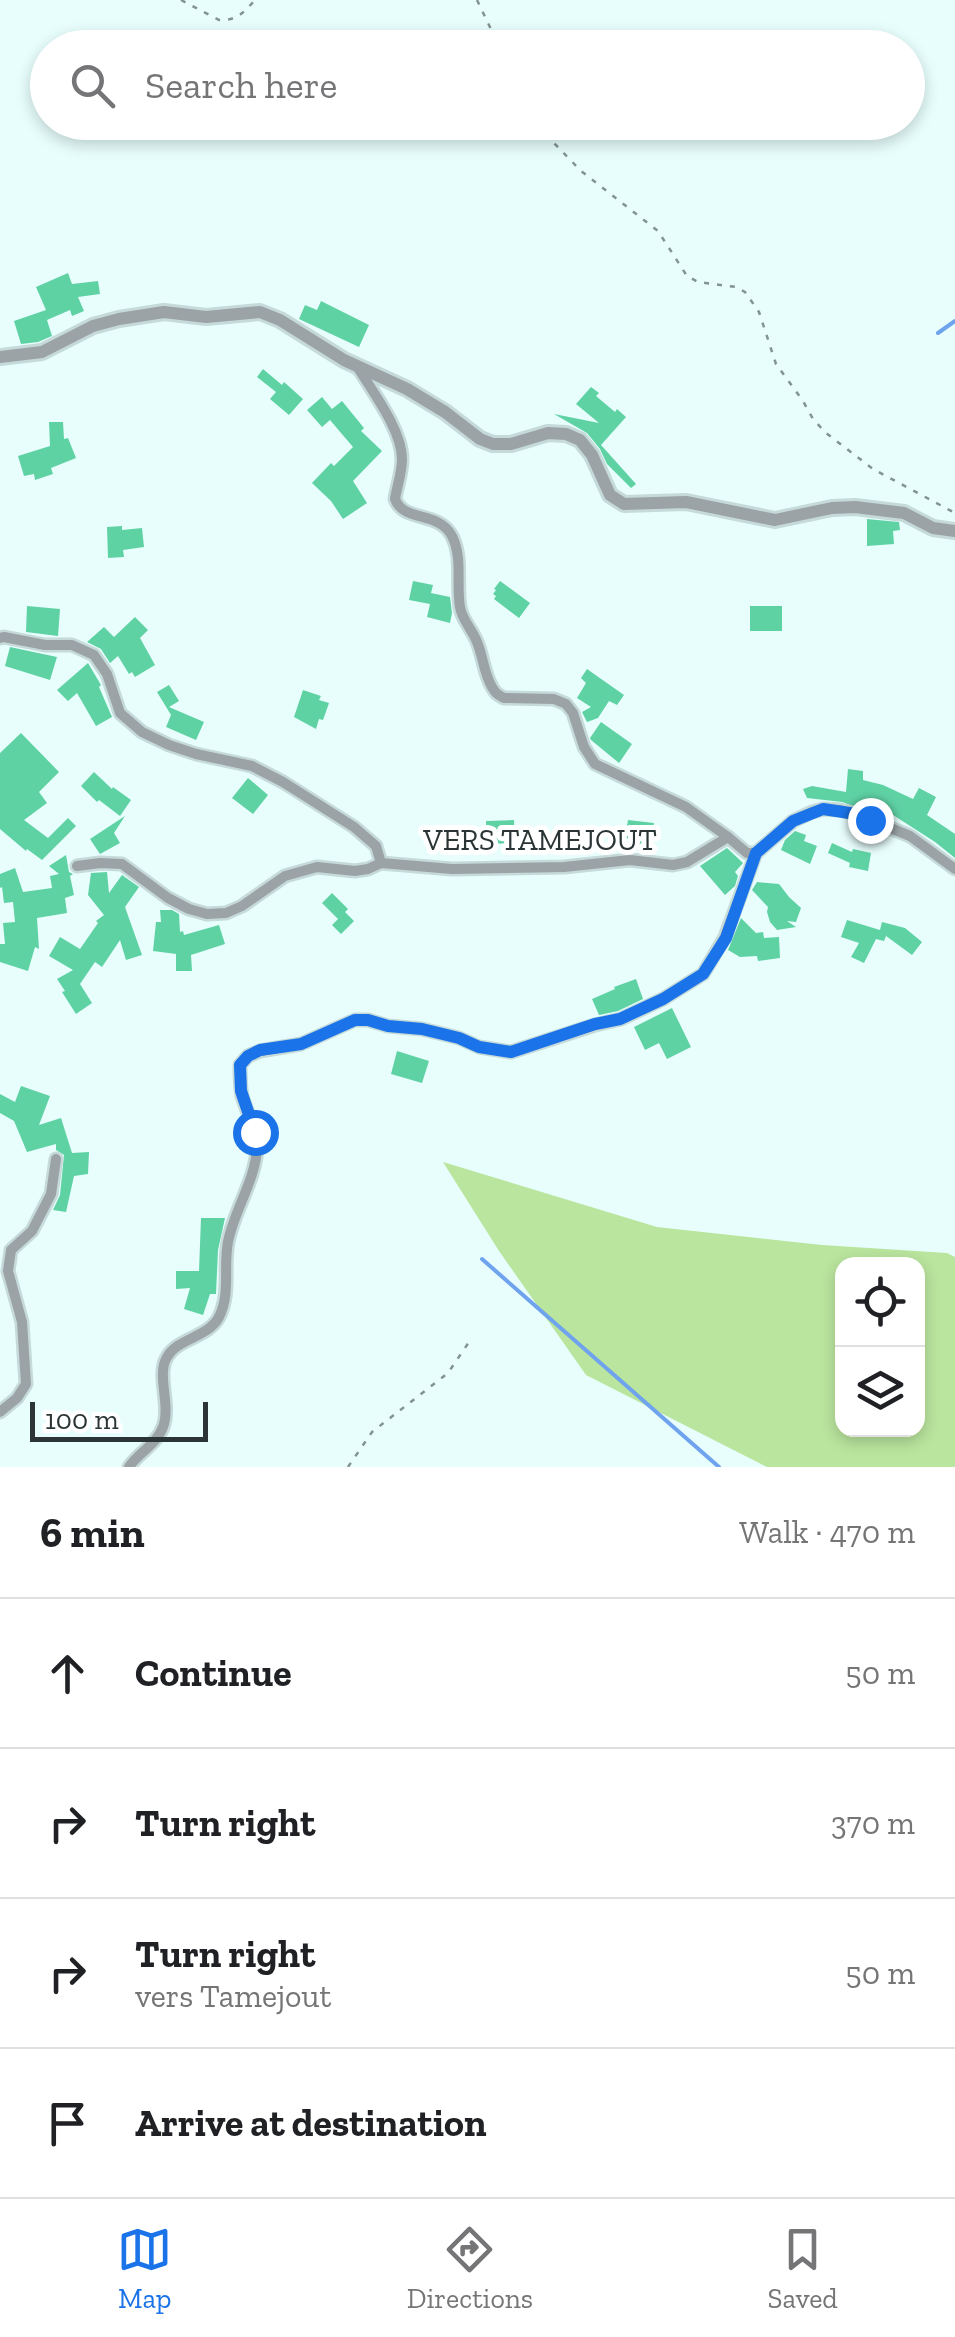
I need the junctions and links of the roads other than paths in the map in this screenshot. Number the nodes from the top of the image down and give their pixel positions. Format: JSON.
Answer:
{"nodes":[{"id":1,"x":0,"y":357,"type":"edge"},
{"id":2,"x":356,"y":366,"type":"junction"},
{"id":3,"x":955,"y":531,"type":"edge"},
{"id":4,"x":0,"y":638,"type":"edge"},
{"id":5,"x":728,"y":836,"type":"junction"},
{"id":6,"x":756,"y":853,"type":"junction"},
{"id":7,"x":381,"y":863,"type":"junction"},
{"id":8,"x":77,"y":866,"type":"dead end"},
{"id":9,"x":955,"y":870,"type":"edge"},
{"id":10,"x":56,"y":1159,"type":"dead end"},
{"id":11,"x":0,"y":1412,"type":"edge"},
{"id":12,"x":129,"y":1467,"type":"edge"}],
"edges":[{"from":1,"to":2,"type":"street"},
{"from":2,"to":3,"type":"street"},
{"from":2,"to":5,"type":"street"},
{"from":4,"to":7,"type":"street"},
{"from":5,"to":6,"type":"street"},
{"from":5,"to":7,"type":"street","name":"VERS TAMEJOUT"},
{"from":6,"to":9,"type":"street"},
{"from":6,"to":12,"type":"street"},
{"from":7,"to":8,"type":"street","name":"VERS TAMEJOUT"},
{"from":10,"to":11,"type":"street"}]}
